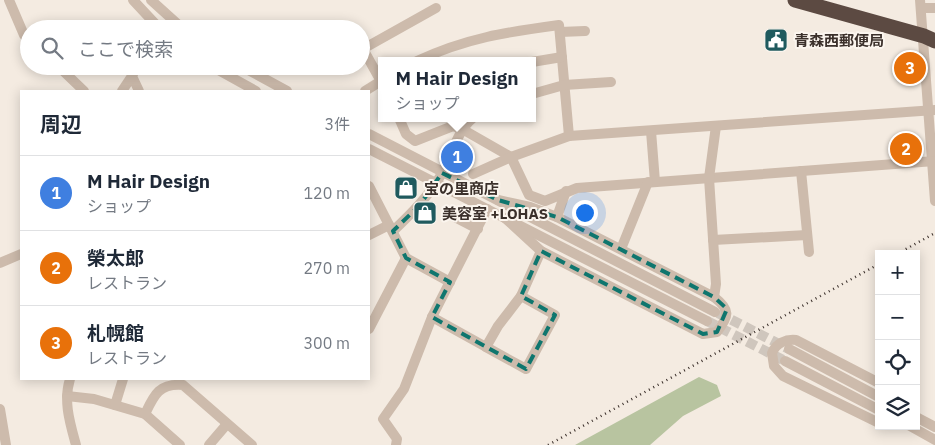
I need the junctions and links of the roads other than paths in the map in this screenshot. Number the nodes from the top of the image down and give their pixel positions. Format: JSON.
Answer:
{"nodes":[{"id":1,"x":9,"y":0,"type":"edge"},
{"id":2,"x":133,"y":0,"type":"edge"},
{"id":3,"x":151,"y":0,"type":"edge"},
{"id":4,"x":796,"y":0,"type":"edge"},
{"id":5,"x":160,"y":4,"type":"edge"},
{"id":6,"x":920,"y":4,"type":"edge"},
{"id":7,"x":436,"y":8,"type":"dead end"},
{"id":8,"x":935,"y":8,"type":"edge"},
{"id":9,"x":151,"y":20,"type":"edge"},
{"id":10,"x":175,"y":20,"type":"edge"},
{"id":11,"x":20,"y":25,"type":"edge"},
{"id":12,"x":585,"y":31,"type":"dead end"},
{"id":13,"x":560,"y":32,"type":"junction"},
{"id":14,"x":931,"y":37,"type":"edge"},
{"id":15,"x":370,"y":45,"type":"edge"},
{"id":16,"x":426,"y":57,"type":"edge"},
{"id":17,"x":562,"y":57,"type":"junction"},
{"id":18,"x":536,"y":61,"type":"edge"},
{"id":19,"x":370,"y":63,"type":"edge"},
{"id":20,"x":67,"y":75,"type":"edge"},
{"id":21,"x":132,"y":75,"type":"edge"},
{"id":22,"x":136,"y":75,"type":"edge"},
{"id":23,"x":227,"y":75,"type":"edge"},
{"id":24,"x":258,"y":75,"type":"edge"},
{"id":25,"x":378,"y":75,"type":"edge"},
{"id":26,"x":378,"y":82,"type":"edge"},
{"id":27,"x":611,"y":82,"type":"dead end"},
{"id":28,"x":564,"y":85,"type":"junction"},
{"id":29,"x":83,"y":90,"type":"edge"},
{"id":30,"x":123,"y":90,"type":"edge"},
{"id":31,"x":139,"y":90,"type":"edge"},
{"id":32,"x":254,"y":90,"type":"edge"},
{"id":33,"x":285,"y":90,"type":"edge"},
{"id":34,"x":366,"y":90,"type":"edge"},
{"id":35,"x":536,"y":93,"type":"edge"},
{"id":36,"x":931,"y":110,"type":"edge"},
{"id":37,"x":401,"y":122,"type":"edge"},
{"id":38,"x":469,"y":122,"type":"edge"},
{"id":39,"x":716,"y":126,"type":"junction"},
{"id":40,"x":462,"y":129,"type":"junction"},
{"id":41,"x":651,"y":131,"type":"junction"},
{"id":42,"x":370,"y":135,"type":"edge"},
{"id":43,"x":569,"y":136,"type":"junction"},
{"id":44,"x":370,"y":149,"type":"edge"},
{"id":45,"x":511,"y":157,"type":"junction"},
{"id":46,"x":933,"y":162,"type":"edge"},
{"id":47,"x":802,"y":171,"type":"junction"},
{"id":48,"x":442,"y":172,"type":"junction"},
{"id":49,"x":472,"y":174,"type":"dead end"},
{"id":50,"x":709,"y":178,"type":"junction"},
{"id":51,"x":436,"y":182,"type":"junction"},
{"id":52,"x":652,"y":182,"type":"junction"},
{"id":53,"x":370,"y":188,"type":"edge"},
{"id":54,"x":566,"y":191,"type":"junction"},
{"id":55,"x":498,"y":200,"type":"junction"},
{"id":56,"x":935,"y":201,"type":"edge"},
{"id":57,"x":487,"y":209,"type":"junction"},
{"id":58,"x":447,"y":213,"type":"dead end"},
{"id":59,"x":557,"y":217,"type":"junction"},
{"id":60,"x":505,"y":218,"type":"junction"},
{"id":61,"x":391,"y":228,"type":"junction"},
{"id":62,"x":478,"y":229,"type":"junction"},
{"id":63,"x":807,"y":234,"type":"junction"},
{"id":64,"x":370,"y":235,"type":"edge"},
{"id":65,"x":713,"y":240,"type":"junction"},
{"id":66,"x":621,"y":249,"type":"junction"},
{"id":67,"x":540,"y":251,"type":"junction"},
{"id":68,"x":809,"y":252,"type":"dead end"},
{"id":69,"x":20,"y":254,"type":"edge"},
{"id":70,"x":406,"y":258,"type":"junction"},
{"id":71,"x":0,"y":263,"type":"edge"},
{"id":72,"x":450,"y":282,"type":"junction"},
{"id":73,"x":521,"y":296,"type":"junction"},
{"id":74,"x":714,"y":297,"type":"junction"},
{"id":75,"x":715,"y":312,"type":"tunnel mouth"},
{"id":76,"x":432,"y":317,"type":"junction"},
{"id":77,"x":707,"y":321,"type":"tunnel mouth"},
{"id":78,"x":370,"y":327,"type":"edge"},
{"id":79,"x":486,"y":346,"type":"junction"},
{"id":80,"x":789,"y":349,"type":"tunnel mouth"},
{"id":81,"x":785,"y":361,"type":"tunnel mouth"},
{"id":82,"x":70,"y":380,"type":"edge"},
{"id":83,"x":123,"y":380,"type":"edge"},
{"id":84,"x":875,"y":381,"type":"edge"},
{"id":85,"x":875,"y":395,"type":"edge"},
{"id":86,"x":67,"y":396,"type":"junction"},
{"id":87,"x":115,"y":405,"type":"junction"},
{"id":88,"x":875,"y":408,"type":"edge"},
{"id":89,"x":0,"y":409,"type":"edge"},
{"id":90,"x":145,"y":414,"type":"junction"},
{"id":91,"x":920,"y":415,"type":"edge"},
{"id":92,"x":875,"y":421,"type":"edge"},
{"id":93,"x":227,"y":424,"type":"junction"},
{"id":94,"x":931,"y":425,"type":"edge"},
{"id":95,"x":916,"y":430,"type":"edge"},
{"id":96,"x":935,"y":440,"type":"edge"},
{"id":97,"x":6,"y":445,"type":"edge"},
{"id":98,"x":76,"y":445,"type":"edge"},
{"id":99,"x":180,"y":445,"type":"edge"},
{"id":100,"x":209,"y":445,"type":"edge"},
{"id":101,"x":252,"y":445,"type":"edge"},
{"id":102,"x":396,"y":445,"type":"edge"}],
"edges":[{"from":1,"to":11,"type":"street"},
{"from":2,"to":9,"type":"street"},
{"from":3,"to":5,"type":"street"},
{"from":4,"to":14,"type":"highway"},
{"from":5,"to":10,"type":"street"},
{"from":6,"to":8,"type":"street"},
{"from":6,"to":14,"type":"street"},
{"from":7,"to":15,"type":"street"},
{"from":12,"to":13,"type":"street"},
{"from":13,"to":16,"type":"street"},
{"from":13,"to":17,"type":"street"},
{"from":14,"to":36,"type":"street"},
{"from":17,"to":18,"type":"street"},
{"from":17,"to":28,"type":"street"},
{"from":19,"to":25,"type":"street"},
{"from":20,"to":29,"type":"street"},
{"from":21,"to":30,"type":"street"},
{"from":22,"to":31,"type":"street"},
{"from":23,"to":32,"type":"street"},
{"from":24,"to":33,"type":"street"},
{"from":26,"to":34,"type":"street"},
{"from":27,"to":28,"type":"street"},
{"from":28,"to":35,"type":"street"},
{"from":28,"to":43,"type":"street"},
{"from":36,"to":39,"type":"street"},
{"from":36,"to":46,"type":"street"},
{"from":37,"to":40,"type":"street"},
{"from":38,"to":40,"type":"street"},
{"from":39,"to":41,"type":"street"},
{"from":39,"to":50,"type":"street"},
{"from":40,"to":45,"type":"street"},
{"from":40,"to":48,"type":"street"},
{"from":41,"to":43,"type":"street"},
{"from":41,"to":52,"type":"street"},
{"from":42,"to":48,"type":"street"},
{"from":43,"to":45,"type":"street"},
{"from":44,"to":51,"type":"street"},
{"from":45,"to":49,"type":"street"},
{"from":45,"to":54,"type":"street"},
{"from":46,"to":47,"type":"street"},
{"from":46,"to":56,"type":"street"},
{"from":47,"to":50,"type":"street"},
{"from":47,"to":63,"type":"street"},
{"from":48,"to":51,"type":"street"},
{"from":48,"to":55,"type":"street"},
{"from":50,"to":52,"type":"street"},
{"from":50,"to":65,"type":"street"},
{"from":51,"to":57,"type":"street"},
{"from":51,"to":61,"type":"street"},
{"from":52,"to":54,"type":"street"},
{"from":52,"to":66,"type":"street"},
{"from":53,"to":61,"type":"street"},
{"from":54,"to":59,"type":"street"},
{"from":55,"to":59,"type":"street"},
{"from":55,"to":75,"type":"street"},
{"from":57,"to":60,"type":"street"},
{"from":57,"to":62,"type":"street"},
{"from":58,"to":62,"type":"street"},
{"from":59,"to":66,"type":"street"},
{"from":60,"to":67,"type":"street"},
{"from":60,"to":77,"type":"street"},
{"from":61,"to":64,"type":"street"},
{"from":61,"to":70,"type":"street"},
{"from":62,"to":72,"type":"street"},
{"from":63,"to":65,"type":"street"},
{"from":63,"to":68,"type":"street"},
{"from":65,"to":74,"type":"street"},
{"from":66,"to":74,"type":"street"},
{"from":67,"to":73,"type":"street"},
{"from":67,"to":74,"type":"street"},
{"from":69,"to":71,"type":"street"},
{"from":70,"to":72,"type":"street"},
{"from":70,"to":78,"type":"street"},
{"from":72,"to":76,"type":"street"},
{"from":73,"to":79,"type":"street"},
{"from":73,"to":79,"type":"street"},
{"from":76,"to":79,"type":"street"},
{"from":76,"to":102,"type":"street"},
{"from":80,"to":85,"type":"street"},
{"from":81,"to":88,"type":"street"},
{"from":82,"to":86,"type":"street"},
{"from":83,"to":87,"type":"street"},
{"from":84,"to":92,"type":"street"},
{"from":86,"to":87,"type":"street"},
{"from":86,"to":98,"type":"street"},
{"from":87,"to":90,"type":"street"},
{"from":89,"to":97,"type":"street"},
{"from":90,"to":93,"type":"street"},
{"from":90,"to":99,"type":"street"},
{"from":91,"to":94,"type":"street"},
{"from":93,"to":100,"type":"street"},
{"from":93,"to":101,"type":"street"},
{"from":95,"to":96,"type":"street"}]}
